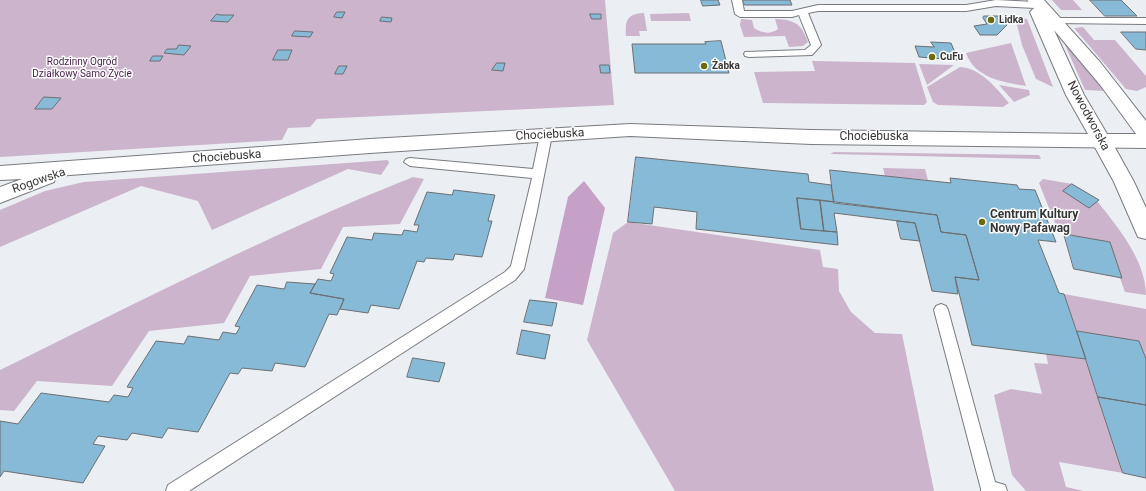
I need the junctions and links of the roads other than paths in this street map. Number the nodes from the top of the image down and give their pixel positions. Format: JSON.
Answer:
{"nodes":[{"id":1,"x":737,"y":0,"type":"edge"},
{"id":2,"x":1034,"y":2,"type":"edge"},
{"id":3,"x":802,"y":11,"type":"junction"},
{"id":4,"x":1146,"y":20,"type":"edge"},
{"id":5,"x":1055,"y":21,"type":"junction"},
{"id":6,"x":749,"y":54,"type":"dead end"},
{"id":7,"x":546,"y":135,"type":"junction"},
{"id":8,"x":1146,"y":135,"type":"edge"},
{"id":9,"x":1101,"y":140,"type":"junction"},
{"id":10,"x":1146,"y":141,"type":"edge"},
{"id":11,"x":410,"y":162,"type":"dead end"},
{"id":12,"x":79,"y":167,"type":"junction"},
{"id":13,"x":0,"y":173,"type":"edge"},
{"id":14,"x":539,"y":174,"type":"junction"},
{"id":15,"x":0,"y":195,"type":"edge"},
{"id":16,"x":1146,"y":231,"type":"edge"},
{"id":17,"x":941,"y":310,"type":"dead end"},
{"id":18,"x":174,"y":491,"type":"edge"},
{"id":19,"x":999,"y":491,"type":"edge"}],
"edges":[{"from":1,"to":3,"type":"lane"},
{"from":2,"to":3,"type":"lane"},
{"from":2,"to":5,"type":"street"},
{"from":2,"to":9,"type":"street","name":"Nowodworska"},
{"from":3,"to":6,"type":"lane"},
{"from":4,"to":5,"type":"lane"},
{"from":5,"to":8,"type":"street"},
{"from":7,"to":9,"type":"street","name":"Chociebuska"},
{"from":7,"to":12,"type":"street","name":"Chociebuska"},
{"from":7,"to":14,"type":"lane"},
{"from":9,"to":10,"type":"street","name":"Chociebuska"},
{"from":9,"to":16,"type":"street","name":"Nowodworska"},
{"from":11,"to":14,"type":"lane"},
{"from":12,"to":13,"type":"street","name":"Chociebuska"},
{"from":12,"to":15,"type":"street","name":"Rogowska"},
{"from":14,"to":18,"type":"lane"},
{"from":17,"to":19,"type":"lane"}]}
